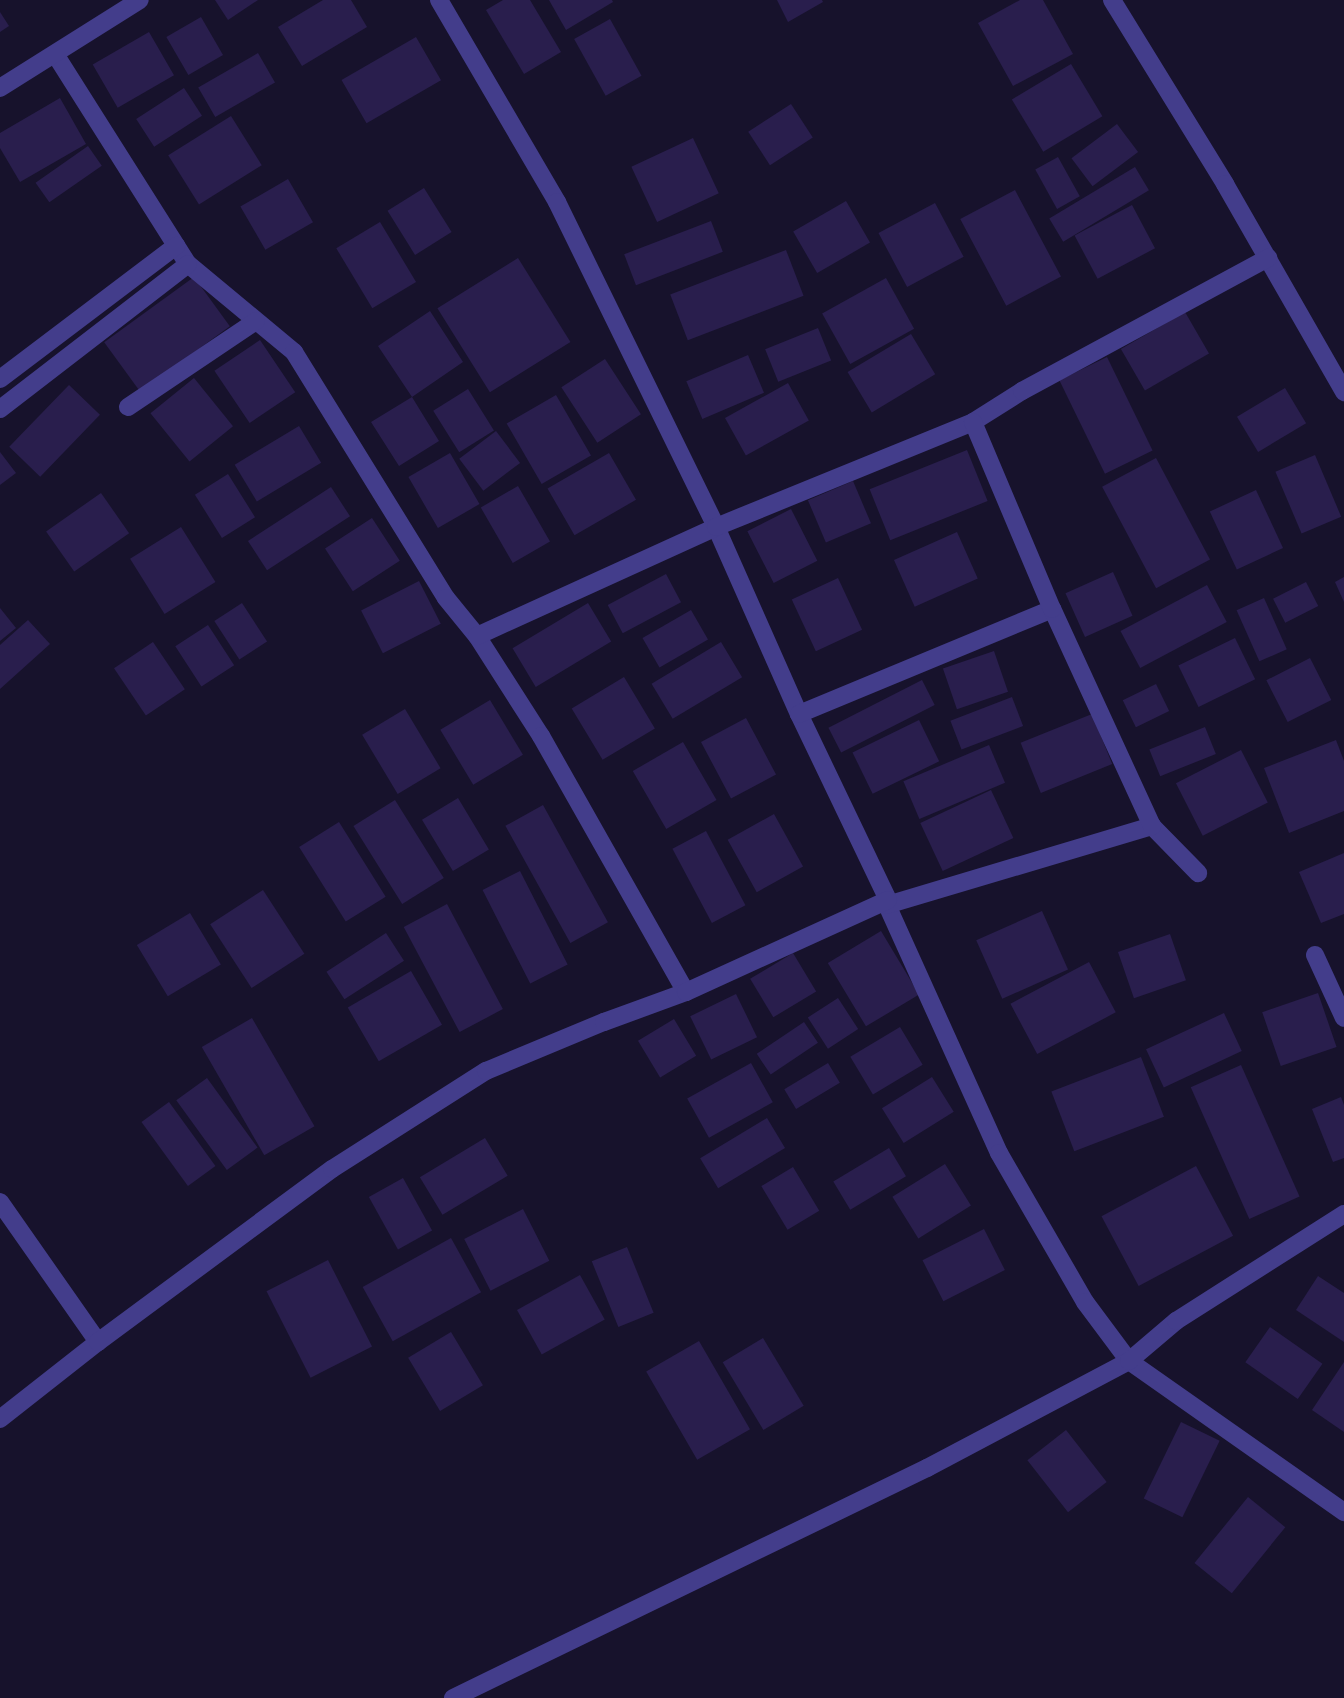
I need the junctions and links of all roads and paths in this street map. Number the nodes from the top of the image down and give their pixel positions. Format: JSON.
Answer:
{"nodes":[{"id":1,"x":140,"y":0,"type":"edge"},
{"id":2,"x":439,"y":0,"type":"edge"},
{"id":3,"x":1112,"y":0,"type":"edge"},
{"id":4,"x":55,"y":54,"type":"junction"},
{"id":5,"x":0,"y":88,"type":"edge"},
{"id":6,"x":176,"y":246,"type":"junction"},
{"id":7,"x":1268,"y":258,"type":"junction"},
{"id":8,"x":188,"y":264,"type":"junction"},
{"id":9,"x":256,"y":321,"type":"junction"},
{"id":10,"x":0,"y":379,"type":"edge"},
{"id":11,"x":1344,"y":392,"type":"edge"},
{"id":12,"x":128,"y":407,"type":"dead end"},
{"id":13,"x":0,"y":409,"type":"edge"},
{"id":14,"x":973,"y":422,"type":"junction"},
{"id":15,"x":716,"y":527,"type":"junction"},
{"id":16,"x":1052,"y":609,"type":"junction"},
{"id":17,"x":477,"y":636,"type":"junction"},
{"id":18,"x":799,"y":713,"type":"junction"},
{"id":19,"x":1152,"y":826,"type":"junction"},
{"id":20,"x":1198,"y":873,"type":"dead end"},
{"id":21,"x":888,"y":902,"type":"junction"},
{"id":22,"x":1315,"y":955,"type":"dead end"},
{"id":23,"x":686,"y":992,"type":"junction"},
{"id":24,"x":1344,"y":1018,"type":"edge"},
{"id":25,"x":0,"y":1202,"type":"edge"},
{"id":26,"x":1344,"y":1214,"type":"edge"},
{"id":27,"x":98,"y":1342,"type":"junction"},
{"id":28,"x":1129,"y":1361,"type":"junction"},
{"id":29,"x":0,"y":1419,"type":"edge"},
{"id":30,"x":1344,"y":1512,"type":"edge"},
{"id":31,"x":453,"y":1698,"type":"edge"}],
"edges":[{"from":1,"to":4,"type":"street"},
{"from":2,"to":15,"type":"street"},
{"from":3,"to":7,"type":"street"},
{"from":4,"to":5,"type":"street"},
{"from":4,"to":6,"type":"street"},
{"from":6,"to":8,"type":"street"},
{"from":6,"to":10,"type":"street"},
{"from":7,"to":11,"type":"street"},
{"from":7,"to":14,"type":"street"},
{"from":8,"to":9,"type":"street"},
{"from":8,"to":13,"type":"street"},
{"from":9,"to":12,"type":"street"},
{"from":9,"to":17,"type":"street"},
{"from":14,"to":15,"type":"street"},
{"from":14,"to":16,"type":"street"},
{"from":15,"to":17,"type":"street"},
{"from":15,"to":18,"type":"street"},
{"from":16,"to":18,"type":"street"},
{"from":16,"to":19,"type":"street"},
{"from":17,"to":23,"type":"street"},
{"from":18,"to":21,"type":"street"},
{"from":19,"to":20,"type":"street"},
{"from":19,"to":21,"type":"street"},
{"from":21,"to":23,"type":"street"},
{"from":21,"to":28,"type":"street"},
{"from":22,"to":24,"type":"street"},
{"from":23,"to":27,"type":"street"},
{"from":25,"to":27,"type":"street"},
{"from":26,"to":28,"type":"street"},
{"from":27,"to":29,"type":"street"},
{"from":28,"to":30,"type":"street"},
{"from":28,"to":31,"type":"street"}]}
